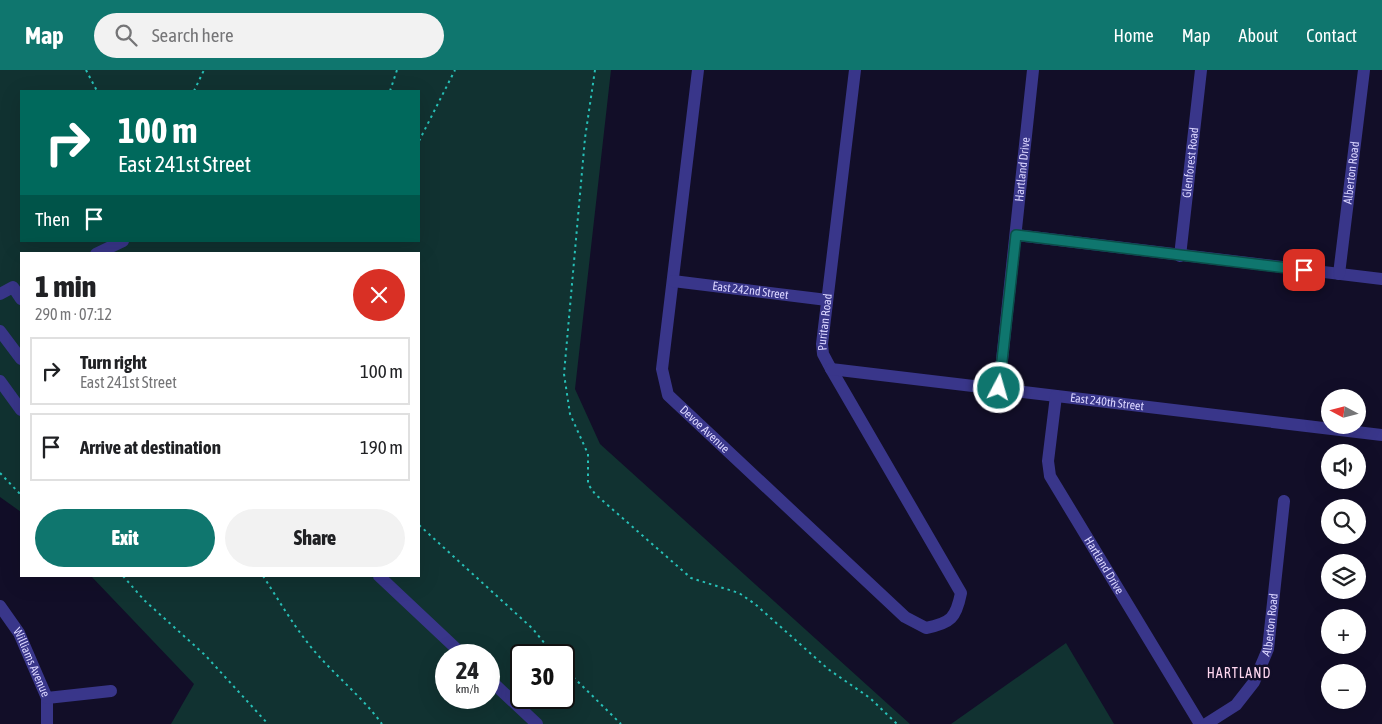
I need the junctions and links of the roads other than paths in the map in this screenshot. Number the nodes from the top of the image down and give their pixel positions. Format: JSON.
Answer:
{"nodes":[{"id":1,"x":698,"y":70,"type":"edge"},
{"id":2,"x":855,"y":70,"type":"edge"},
{"id":3,"x":1033,"y":70,"type":"edge"},
{"id":4,"x":1201,"y":70,"type":"edge"},
{"id":5,"x":1364,"y":70,"type":"edge"},
{"id":6,"x":1016,"y":235,"type":"junction"},
{"id":7,"x":121,"y":242,"type":"edge"},
{"id":8,"x":100,"y":252,"type":"edge"},
{"id":9,"x":1180,"y":256,"type":"junction"},
{"id":10,"x":1339,"y":274,"type":"junction"},
{"id":11,"x":1382,"y":279,"type":"edge"},
{"id":12,"x":673,"y":281,"type":"junction"},
{"id":13,"x":17,"y":285,"type":"edge"},
{"id":14,"x":0,"y":294,"type":"edge"},
{"id":15,"x":827,"y":300,"type":"junction"},
{"id":16,"x":0,"y":332,"type":"edge"},
{"id":17,"x":20,"y":358,"type":"edge"},
{"id":18,"x":831,"y":369,"type":"junction"},
{"id":19,"x":0,"y":381,"type":"edge"},
{"id":20,"x":999,"y":388,"type":"junction"},
{"id":21,"x":1056,"y":396,"type":"junction"},
{"id":22,"x":20,"y":409,"type":"edge"},
{"id":23,"x":1382,"y":435,"type":"edge"},
{"id":24,"x":1284,"y":501,"type":"dead end"},
{"id":25,"x":951,"y":572,"type":"joint"},
{"id":26,"x":380,"y":577,"type":"edge"},
{"id":27,"x":0,"y":606,"type":"edge"},
{"id":28,"x":451,"y":644,"type":"edge"},
{"id":29,"x":500,"y":689,"type":"edge"},
{"id":30,"x":111,"y":691,"type":"dead end"},
{"id":31,"x":47,"y":698,"type":"junction"},
{"id":32,"x":47,"y":724,"type":"edge"},
{"id":33,"x":538,"y":724,"type":"edge"},
{"id":34,"x":1200,"y":724,"type":"edge"},
{"id":35,"x":1206,"y":724,"type":"edge"}],
"edges":[{"from":1,"to":12,"type":"street","name":"Devoe Avenue"},
{"from":2,"to":15,"type":"street","name":"Puritan Road"},
{"from":3,"to":6,"type":"street","name":"Hartland Drive"},
{"from":4,"to":9,"type":"street","name":"Glenforest Road"},
{"from":5,"to":10,"type":"street","name":"Alberton Road"},
{"from":6,"to":9,"type":"street"},
{"from":6,"to":20,"type":"street","name":"Hartland Drive"},
{"from":7,"to":8,"type":"street"},
{"from":9,"to":10,"type":"street"},
{"from":10,"to":11,"type":"street"},
{"from":12,"to":15,"type":"street","name":"East 242nd Street"},
{"from":12,"to":25,"type":"street","name":"Devoe Avenue"},
{"from":13,"to":14,"type":"street"},
{"from":15,"to":18,"type":"street","name":"Puritan Road"},
{"from":16,"to":17,"type":"street"},
{"from":18,"to":20,"type":"street","name":"East 240th Street"},
{"from":18,"to":25,"type":"street","name":"Puritan Road"},
{"from":19,"to":22,"type":"street"},
{"from":20,"to":21,"type":"street","name":"East 240th Street"},
{"from":21,"to":23,"type":"street","name":"East 240th Street"},
{"from":21,"to":34,"type":"street","name":"Hartland Drive"},
{"from":24,"to":35,"type":"street","name":"Alberton Road"},
{"from":26,"to":28,"type":"street"},
{"from":27,"to":31,"type":"street","name":"Williams Avenue"},
{"from":29,"to":33,"type":"street"},
{"from":30,"to":31,"type":"street"},
{"from":31,"to":32,"type":"street","name":"Williams Avenue"}]}
